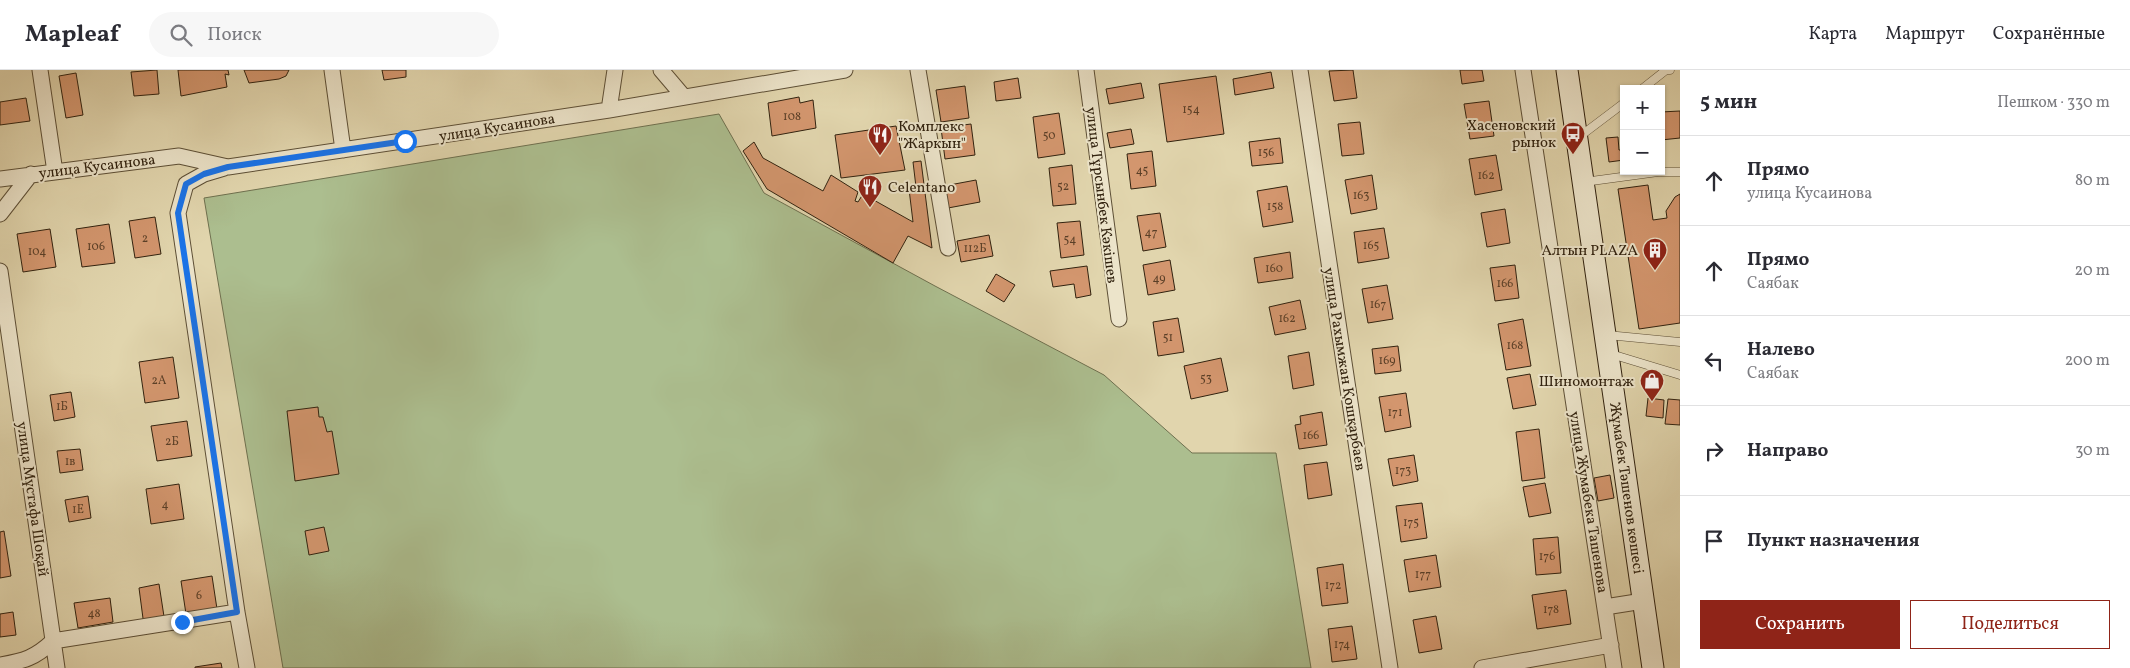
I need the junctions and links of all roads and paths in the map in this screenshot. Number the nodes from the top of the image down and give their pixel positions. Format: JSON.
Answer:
{"nodes":[{"id":1,"x":40,"y":70,"type":"edge"},
{"id":2,"x":332,"y":70,"type":"edge"},
{"id":3,"x":614,"y":70,"type":"edge"},
{"id":4,"x":661,"y":70,"type":"edge"},
{"id":5,"x":845,"y":70,"type":"edge"},
{"id":6,"x":918,"y":70,"type":"edge"},
{"id":7,"x":1086,"y":70,"type":"edge"},
{"id":8,"x":1300,"y":70,"type":"edge"},
{"id":9,"x":1523,"y":70,"type":"edge"},
{"id":10,"x":1567,"y":70,"type":"edge"},
{"id":11,"x":1668,"y":70,"type":"edge"},
{"id":12,"x":1647,"y":85,"type":"edge"},
{"id":13,"x":684,"y":97,"type":"junction"},
{"id":14,"x":1620,"y":106,"type":"edge"},
{"id":15,"x":609,"y":110,"type":"junction"},
{"id":16,"x":1578,"y":139,"type":"junction"},
{"id":17,"x":343,"y":150,"type":"junction"},
{"id":18,"x":228,"y":167,"type":"junction"},
{"id":19,"x":55,"y":172,"type":"junction"},
{"id":20,"x":1680,"y":172,"type":"edge"},
{"id":21,"x":31,"y":174,"type":"junction"},
{"id":22,"x":0,"y":179,"type":"edge"},
{"id":23,"x":1584,"y":182,"type":"junction"},
{"id":24,"x":0,"y":214,"type":"edge"},
{"id":25,"x":948,"y":248,"type":"dead end"},
{"id":26,"x":0,"y":271,"type":"edge"},
{"id":27,"x":1119,"y":320,"type":"dead end"},
{"id":28,"x":1680,"y":342,"type":"edge"},
{"id":29,"x":1607,"y":344,"type":"junction"},
{"id":30,"x":1680,"y":375,"type":"edge"},
{"id":31,"x":1643,"y":601,"type":"junction"},
{"id":32,"x":1605,"y":606,"type":"junction"},
{"id":33,"x":237,"y":612,"type":"junction"},
{"id":34,"x":53,"y":641,"type":"junction"},
{"id":35,"x":1611,"y":645,"type":"junction"},
{"id":36,"x":0,"y":664,"type":"edge"},
{"id":37,"x":58,"y":668,"type":"edge"},
{"id":38,"x":247,"y":668,"type":"edge"},
{"id":39,"x":1390,"y":668,"type":"edge"},
{"id":40,"x":1482,"y":668,"type":"edge"},
{"id":41,"x":1614,"y":668,"type":"edge"},
{"id":42,"x":1653,"y":668,"type":"edge"}],
"edges":[{"from":1,"to":19,"type":"street"},
{"from":2,"to":17,"type":"street"},
{"from":3,"to":15,"type":"street"},
{"from":4,"to":13,"type":"street"},
{"from":5,"to":13,"type":"street","name":"улица Кусаинова"},
{"from":6,"to":25,"type":"street"},
{"from":7,"to":27,"type":"street","name":"улица Тұрсынбек Кәкішев"},
{"from":8,"to":39,"type":"street","name":"улица Рахымжан Қошқарбаев"},
{"from":9,"to":32,"type":"street","name":"улица Жумабека Ташенова"},
{"from":10,"to":16,"type":"main road","name":"Жұмабек Тәшенов көшесі"},
{"from":11,"to":12,"type":"lane"},
{"from":13,"to":15,"type":"street","name":"улица Кусаинова"},
{"from":14,"to":16,"type":"lane"},
{"from":15,"to":17,"type":"street","name":"улица Кусаинова"},
{"from":16,"to":23,"type":"main road","name":"Жұмабек Тәшенов көшесі"},
{"from":17,"to":18,"type":"street","name":"улица Кусаинова"},
{"from":18,"to":19,"type":"street","name":"улица Кусаинова"},
{"from":18,"to":33,"type":"street"},
{"from":19,"to":21,"type":"street","name":"улица Кусаинова"},
{"from":20,"to":23,"type":"lane"},
{"from":21,"to":22,"type":"street","name":"улица Кусаинова"},
{"from":21,"to":24,"type":"street"},
{"from":23,"to":29,"type":"main road","name":"Жұмабек Тәшенов көшесі"},
{"from":26,"to":34,"type":"street","name":"улица Мұстафа Шоқай"},
{"from":28,"to":29,"type":"lane"},
{"from":29,"to":30,"type":"lane"},
{"from":29,"to":31,"type":"main road","name":"Жұмабек Тәшенов көшесі"},
{"from":31,"to":32,"type":"street"},
{"from":31,"to":42,"type":"main road","name":"Жұмабек Тәшенов көшесі"},
{"from":32,"to":35,"type":"street","name":"улица Жумабека Ташенова"},
{"from":33,"to":34,"type":"street"},
{"from":33,"to":38,"type":"street"},
{"from":34,"to":36,"type":"street"},
{"from":34,"to":37,"type":"street","name":"улица Мұстафа Шоқай"},
{"from":35,"to":40,"type":"street"},
{"from":35,"to":41,"type":"street","name":"улица Жумабека Ташенова"}]}
